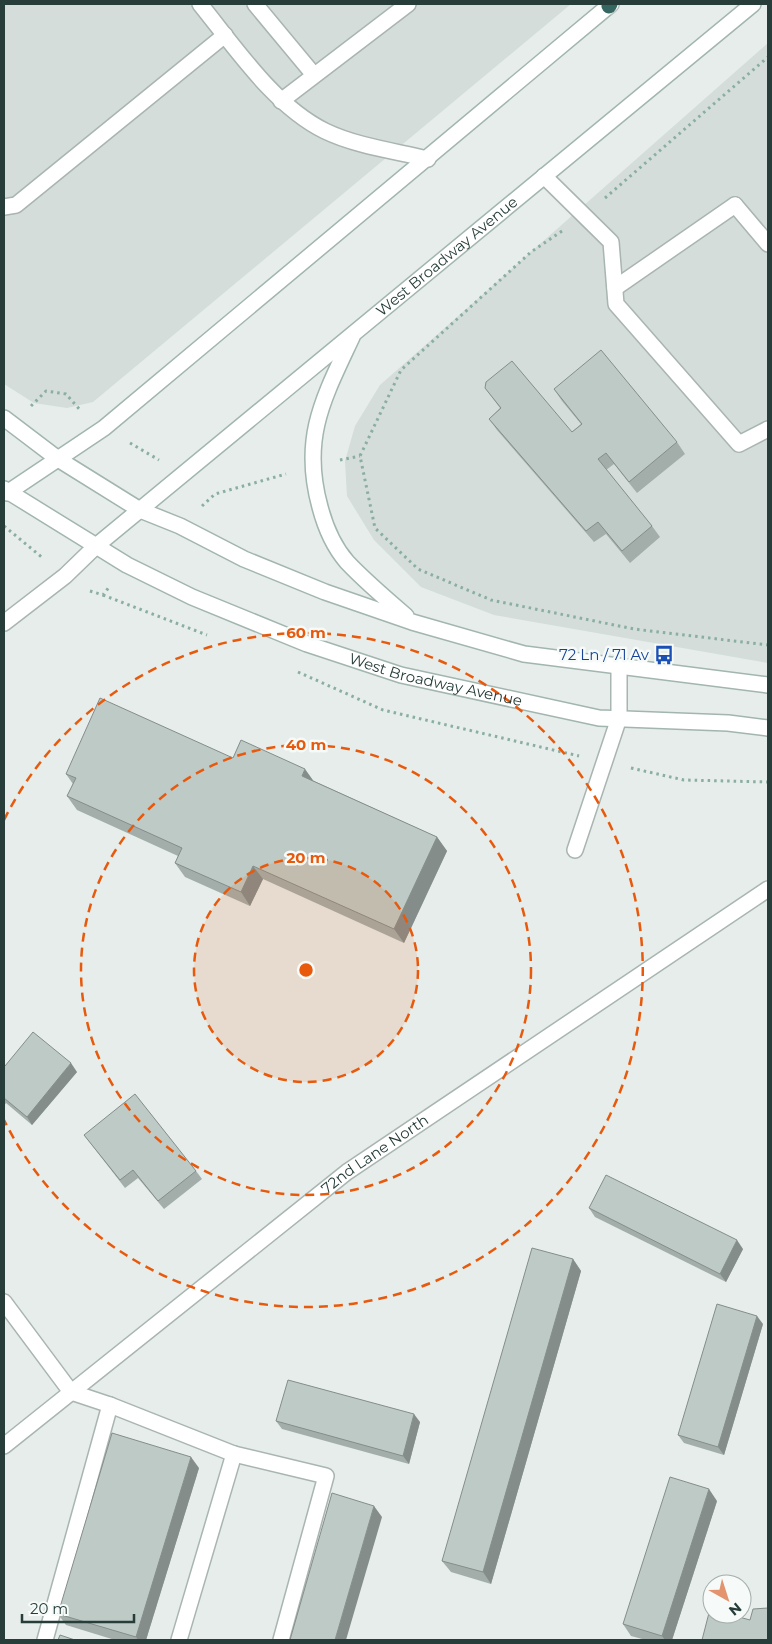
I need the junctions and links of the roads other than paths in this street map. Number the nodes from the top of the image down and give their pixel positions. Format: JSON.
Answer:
{"nodes":[{"id":1,"x":200,"y":4,"type":"edge"},
{"id":2,"x":256,"y":4,"type":"edge"},
{"id":3,"x":408,"y":4,"type":"edge"},
{"id":4,"x":610,"y":4,"type":"edge"},
{"id":5,"x":754,"y":4,"type":"edge"},
{"id":6,"x":225,"y":35,"type":"junction"},
{"id":7,"x":314,"y":75,"type":"junction"},
{"id":8,"x":281,"y":101,"type":"junction"},
{"id":9,"x":428,"y":159,"type":"junction"},
{"id":10,"x":544,"y":176,"type":"junction"},
{"id":11,"x":4,"y":207,"type":"edge"},
{"id":12,"x":768,"y":244,"type":"edge"},
{"id":13,"x":615,"y":288,"type":"junction"},
{"id":14,"x":354,"y":332,"type":"junction"},
{"id":15,"x":4,"y":418,"type":"edge"},
{"id":16,"x":768,"y":429,"type":"edge"},
{"id":17,"x":58,"y":458,"type":"junction"},
{"id":18,"x":5,"y":493,"type":"edge"},
{"id":19,"x":140,"y":510,"type":"junction"},
{"id":20,"x":96,"y":546,"type":"junction"},
{"id":21,"x":412,"y":622,"type":"junction"},
{"id":22,"x":4,"y":623,"type":"edge"},
{"id":23,"x":619,"y":666,"type":"junction"},
{"id":24,"x":768,"y":685,"type":"edge"},
{"id":25,"x":619,"y":718,"type":"junction"},
{"id":26,"x":768,"y":728,"type":"edge"},
{"id":27,"x":575,"y":850,"type":"dead end"},
{"id":28,"x":768,"y":890,"type":"edge"},
{"id":29,"x":4,"y":1302,"type":"edge"},
{"id":30,"x":70,"y":1392,"type":"junction"},
{"id":31,"x":110,"y":1406,"type":"junction"},
{"id":32,"x":4,"y":1446,"type":"edge"},
{"id":33,"x":234,"y":1454,"type":"junction"},
{"id":34,"x":45,"y":1640,"type":"edge"},
{"id":35,"x":179,"y":1640,"type":"edge"},
{"id":36,"x":281,"y":1640,"type":"edge"}],
"edges":[{"from":1,"to":6,"type":"street"},
{"from":2,"to":7,"type":"street"},
{"from":3,"to":7,"type":"street"},
{"from":4,"to":9,"type":"street","name":"West Broadway Avenue"},
{"from":5,"to":10,"type":"street","name":"West Broadway Avenue"},
{"from":6,"to":8,"type":"street"},
{"from":6,"to":11,"type":"street"},
{"from":7,"to":8,"type":"street"},
{"from":8,"to":9,"type":"street"},
{"from":9,"to":17,"type":"street","name":"West Broadway Avenue"},
{"from":10,"to":13,"type":"street"},
{"from":10,"to":14,"type":"street","name":"West Broadway Avenue"},
{"from":12,"to":13,"type":"street"},
{"from":13,"to":16,"type":"street"},
{"from":14,"to":19,"type":"street","name":"West Broadway Avenue"},
{"from":14,"to":21,"type":"street"},
{"from":15,"to":17,"type":"street"},
{"from":17,"to":18,"type":"street","name":"West Broadway Avenue"},
{"from":17,"to":19,"type":"street"},
{"from":18,"to":20,"type":"street","name":"West Broadway Avenue"},
{"from":19,"to":20,"type":"street","name":"West Broadway Avenue"},
{"from":19,"to":21,"type":"street"},
{"from":20,"to":22,"type":"street"},
{"from":20,"to":25,"type":"street","name":"West Broadway Avenue"},
{"from":21,"to":23,"type":"street"},
{"from":23,"to":24,"type":"street"},
{"from":23,"to":25,"type":"street"},
{"from":25,"to":26,"type":"street","name":"West Broadway Avenue"},
{"from":25,"to":27,"type":"street"},
{"from":28,"to":30,"type":"street","name":"72nd Lane North"},
{"from":29,"to":30,"type":"street"},
{"from":30,"to":31,"type":"street"},
{"from":30,"to":32,"type":"street","name":"72nd Lane North"},
{"from":31,"to":33,"type":"street"},
{"from":31,"to":34,"type":"street"},
{"from":33,"to":35,"type":"street"},
{"from":33,"to":36,"type":"street"}]}
